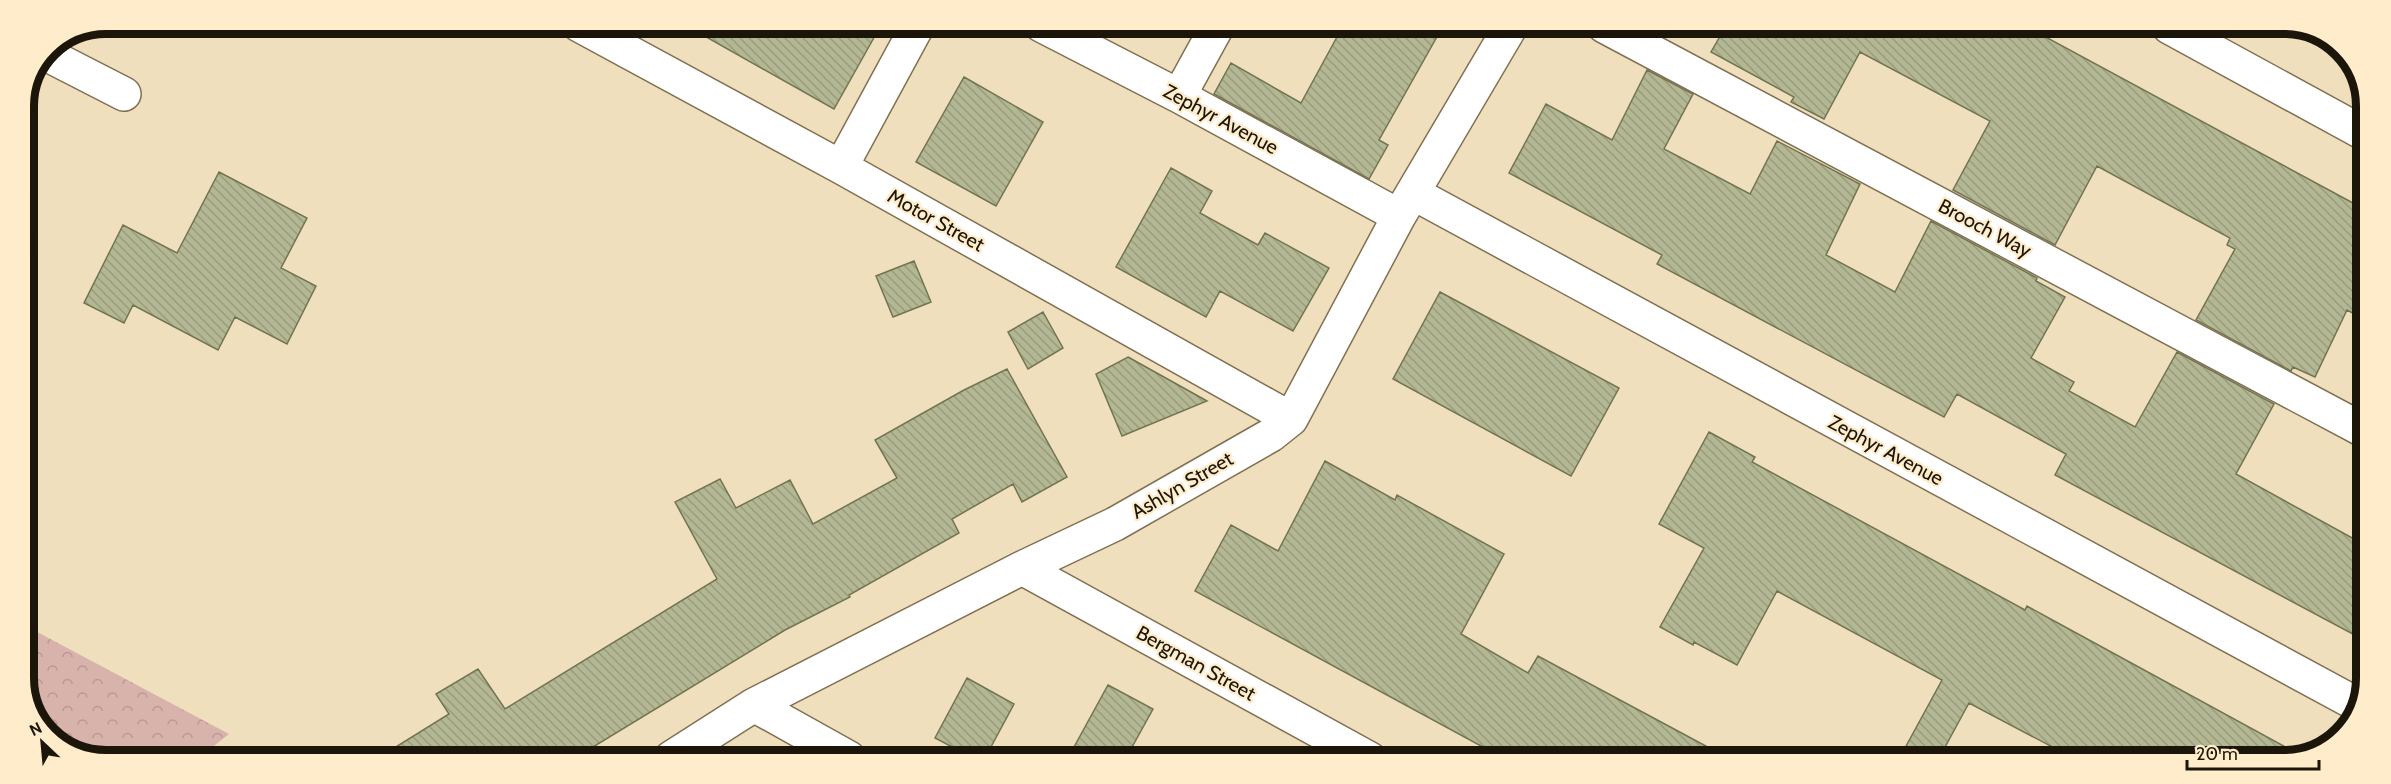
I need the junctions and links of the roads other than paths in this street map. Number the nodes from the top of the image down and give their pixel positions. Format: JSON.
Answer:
{"nodes":[{"id":1,"x":596,"y":34,"type":"edge"},
{"id":2,"x":913,"y":34,"type":"edge"},
{"id":3,"x":1058,"y":34,"type":"edge"},
{"id":4,"x":1214,"y":34,"type":"edge"},
{"id":5,"x":1506,"y":34,"type":"edge"},
{"id":6,"x":1619,"y":34,"type":"edge"},
{"id":7,"x":2182,"y":34,"type":"edge"},
{"id":8,"x":53,"y":58,"type":"edge"},
{"id":9,"x":124,"y":94,"type":"dead end"},
{"id":10,"x":1179,"y":96,"type":"junction"},
{"id":11,"x":2356,"y":129,"type":"edge"},
{"id":12,"x":841,"y":166,"type":"junction"},
{"id":13,"x":1406,"y":205,"type":"junction"},
{"id":14,"x":1291,"y":419,"type":"junction"},
{"id":15,"x":2356,"y":426,"type":"edge"},
{"id":16,"x":1022,"y":568,"type":"junction"},
{"id":17,"x":2352,"y":702,"type":"edge"},
{"id":18,"x":754,"y":705,"type":"junction"},
{"id":19,"x":684,"y":750,"type":"edge"},
{"id":20,"x":835,"y":750,"type":"edge"},
{"id":21,"x":1354,"y":750,"type":"edge"}],
"edges":[{"from":1,"to":12,"type":"street","name":"Motor Street"},
{"from":2,"to":12,"type":"street"},
{"from":3,"to":10,"type":"street","name":"Zephyr Avenue"},
{"from":4,"to":10,"type":"street"},
{"from":5,"to":13,"type":"street","name":"Ashlyn Street"},
{"from":6,"to":15,"type":"street","name":"Brooch Way"},
{"from":7,"to":11,"type":"street"},
{"from":8,"to":9,"type":"street"},
{"from":10,"to":13,"type":"street","name":"Zephyr Avenue"},
{"from":12,"to":14,"type":"street","name":"Motor Street"},
{"from":13,"to":14,"type":"street","name":"Ashlyn Street"},
{"from":13,"to":17,"type":"street","name":"Zephyr Avenue"},
{"from":14,"to":16,"type":"street","name":"Ashlyn Street"},
{"from":16,"to":18,"type":"street","name":"Ashlyn Street"},
{"from":16,"to":21,"type":"street","name":"Bergman Street"},
{"from":18,"to":19,"type":"street","name":"Ashlyn Street"},
{"from":18,"to":20,"type":"street"}]}
